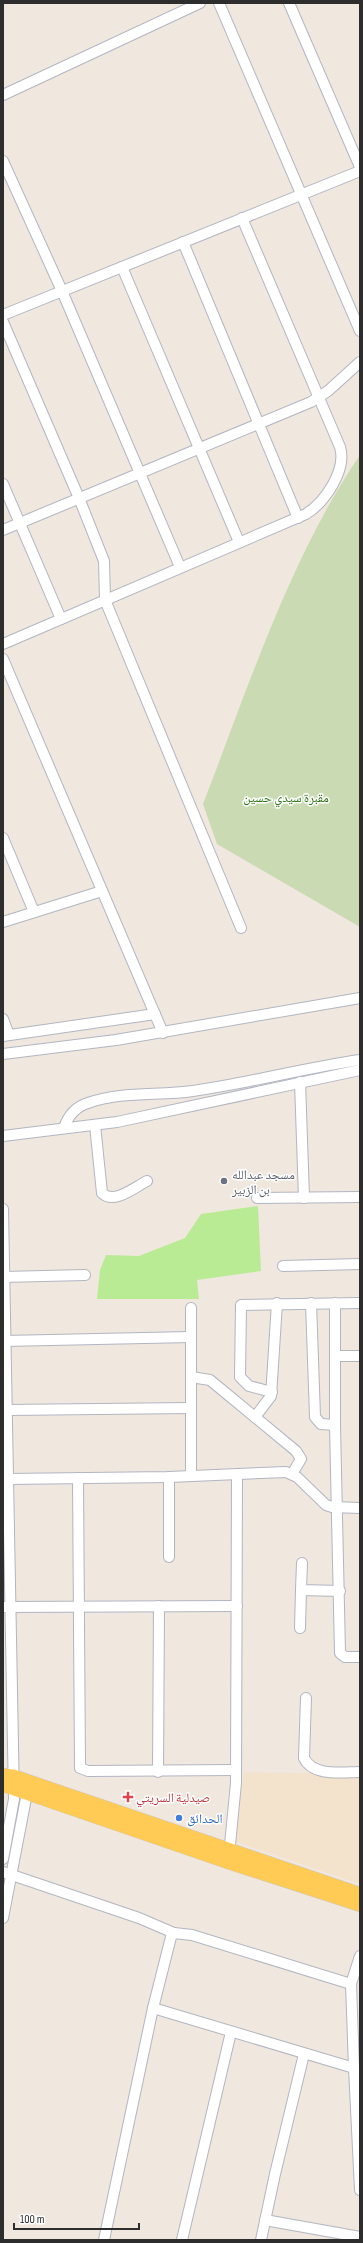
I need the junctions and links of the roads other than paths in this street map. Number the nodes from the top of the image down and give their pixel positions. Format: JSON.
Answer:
{"nodes":[{"id":1,"x":200,"y":3,"type":"edge"},
{"id":2,"x":219,"y":3,"type":"edge"},
{"id":3,"x":289,"y":3,"type":"edge"},
{"id":4,"x":3,"y":95,"type":"edge"},
{"id":5,"x":3,"y":161,"type":"edge"},
{"id":6,"x":360,"y":167,"type":"edge"},
{"id":7,"x":360,"y":171,"type":"edge"},
{"id":8,"x":301,"y":194,"type":"junction"},
{"id":9,"x":242,"y":218,"type":"junction"},
{"id":10,"x":183,"y":242,"type":"junction"},
{"id":11,"x":122,"y":267,"type":"junction"},
{"id":12,"x":62,"y":291,"type":"junction"},
{"id":13,"x":3,"y":315,"type":"edge"},
{"id":14,"x":3,"y":322,"type":"edge"},
{"id":15,"x":360,"y":330,"type":"edge"},
{"id":16,"x":360,"y":362,"type":"edge"},
{"id":17,"x":319,"y":398,"type":"junction"},
{"id":18,"x":260,"y":424,"type":"junction"},
{"id":19,"x":199,"y":449,"type":"junction"},
{"id":20,"x":140,"y":473,"type":"junction"},
{"id":21,"x":3,"y":484,"type":"edge"},
{"id":22,"x":79,"y":498,"type":"junction"},
{"id":23,"x":298,"y":518,"type":"junction"},
{"id":24,"x":19,"y":522,"type":"junction"},
{"id":25,"x":3,"y":530,"type":"edge"},
{"id":26,"x":239,"y":542,"type":"junction"},
{"id":27,"x":180,"y":567,"type":"junction"},
{"id":28,"x":105,"y":600,"type":"junction"},
{"id":29,"x":61,"y":619,"type":"junction"},
{"id":30,"x":3,"y":644,"type":"edge"},
{"id":31,"x":3,"y":659,"type":"edge"},
{"id":32,"x":3,"y":838,"type":"edge"},
{"id":33,"x":102,"y":892,"type":"junction"},
{"id":34,"x":34,"y":912,"type":"junction"},
{"id":35,"x":3,"y":922,"type":"edge"},
{"id":36,"x":242,"y":928,"type":"dead end"},
{"id":37,"x":360,"y":998,"type":"edge"},
{"id":38,"x":155,"y":1014,"type":"junction"},
{"id":39,"x":3,"y":1019,"type":"edge"},
{"id":40,"x":163,"y":1032,"type":"junction"},
{"id":41,"x":32,"y":1033,"type":"junction"},
{"id":42,"x":6,"y":1035,"type":"edge"},
{"id":43,"x":39,"y":1050,"type":"junction"},
{"id":44,"x":3,"y":1054,"type":"edge"},
{"id":45,"x":360,"y":1060,"type":"edge"},
{"id":46,"x":360,"y":1070,"type":"edge"},
{"id":47,"x":300,"y":1082,"type":"junction"},
{"id":48,"x":95,"y":1125,"type":"junction"},
{"id":49,"x":64,"y":1128,"type":"junction"},
{"id":50,"x":3,"y":1136,"type":"edge"},
{"id":51,"x":147,"y":1181,"type":"dead end"},
{"id":52,"x":360,"y":1197,"type":"edge"},
{"id":53,"x":257,"y":1198,"type":"dead end"},
{"id":54,"x":304,"y":1198,"type":"junction"},
{"id":55,"x":3,"y":1209,"type":"edge"},
{"id":56,"x":360,"y":1264,"type":"edge"},
{"id":57,"x":283,"y":1266,"type":"dead end"},
{"id":58,"x":85,"y":1275,"type":"dead end"},
{"id":59,"x":3,"y":1277,"type":"edge"},
{"id":60,"x":276,"y":1303,"type":"junction"},
{"id":61,"x":311,"y":1303,"type":"junction"},
{"id":62,"x":335,"y":1303,"type":"junction"},
{"id":63,"x":360,"y":1303,"type":"edge"},
{"id":64,"x":191,"y":1308,"type":"dead end"},
{"id":65,"x":191,"y":1337,"type":"junction"},
{"id":66,"x":4,"y":1340,"type":"junction"},
{"id":67,"x":335,"y":1356,"type":"junction"},
{"id":68,"x":360,"y":1356,"type":"edge"},
{"id":69,"x":191,"y":1378,"type":"junction"},
{"id":70,"x":272,"y":1392,"type":"junction"},
{"id":71,"x":191,"y":1408,"type":"junction"},
{"id":72,"x":6,"y":1410,"type":"junction"},
{"id":73,"x":255,"y":1417,"type":"junction"},
{"id":74,"x":335,"y":1425,"type":"junction"},
{"id":75,"x":237,"y":1474,"type":"junction"},
{"id":76,"x":292,"y":1474,"type":"junction"},
{"id":77,"x":192,"y":1476,"type":"junction"},
{"id":78,"x":169,"y":1477,"type":"junction"},
{"id":79,"x":78,"y":1478,"type":"junction"},
{"id":80,"x":7,"y":1479,"type":"junction"},
{"id":81,"x":338,"y":1508,"type":"junction"},
{"id":82,"x":360,"y":1508,"type":"edge"},
{"id":83,"x":169,"y":1557,"type":"dead end"},
{"id":84,"x":302,"y":1563,"type":"dead end"},
{"id":85,"x":301,"y":1590,"type":"junction"},
{"id":86,"x":340,"y":1591,"type":"junction"},
{"id":87,"x":159,"y":1606,"type":"junction"},
{"id":88,"x":237,"y":1606,"type":"junction"},
{"id":89,"x":7,"y":1607,"type":"edge"},
{"id":90,"x":78,"y":1607,"type":"junction"},
{"id":91,"x":300,"y":1628,"type":"dead end"},
{"id":92,"x":360,"y":1657,"type":"edge"},
{"id":93,"x":306,"y":1698,"type":"dead end"},
{"id":94,"x":236,"y":1770,"type":"junction"},
{"id":95,"x":158,"y":1772,"type":"junction"},
{"id":96,"x":360,"y":1772,"type":"edge"},
{"id":97,"x":8,"y":1781,"type":"edge"},
{"id":98,"x":28,"y":1793,"type":"junction"},
{"id":99,"x":229,"y":1857,"type":"junction"},
{"id":100,"x":3,"y":1859,"type":"edge"},
{"id":101,"x":7,"y":1873,"type":"edge"},
{"id":102,"x":360,"y":1894,"type":"edge"},
{"id":103,"x":360,"y":1904,"type":"edge"},
{"id":104,"x":3,"y":1918,"type":"edge"},
{"id":105,"x":174,"y":1933,"type":"junction"},
{"id":106,"x":360,"y":1956,"type":"edge"},
{"id":107,"x":351,"y":1984,"type":"junction"},
{"id":108,"x":153,"y":2008,"type":"junction"},
{"id":109,"x":231,"y":2032,"type":"junction"},
{"id":110,"x":304,"y":2054,"type":"junction"},
{"id":111,"x":354,"y":2068,"type":"junction"},
{"id":112,"x":360,"y":2190,"type":"edge"},
{"id":113,"x":265,"y":2220,"type":"junction"},
{"id":114,"x":360,"y":2238,"type":"edge"},
{"id":115,"x":104,"y":2240,"type":"edge"},
{"id":116,"x":182,"y":2240,"type":"edge"},
{"id":117,"x":261,"y":2240,"type":"edge"}],
"edges":[{"from":1,"to":4,"type":"street"},
{"from":2,"to":8,"type":"street"},
{"from":3,"to":6,"type":"street"},
{"from":5,"to":12,"type":"street"},
{"from":7,"to":8,"type":"street"},
{"from":8,"to":9,"type":"street"},
{"from":8,"to":15,"type":"street"},
{"from":9,"to":10,"type":"street"},
{"from":9,"to":17,"type":"street"},
{"from":10,"to":11,"type":"street"},
{"from":10,"to":18,"type":"street"},
{"from":11,"to":12,"type":"street"},
{"from":11,"to":19,"type":"street"},
{"from":12,"to":13,"type":"street"},
{"from":12,"to":20,"type":"street"},
{"from":14,"to":22,"type":"street"},
{"from":16,"to":17,"type":"street"},
{"from":17,"to":18,"type":"street"},
{"from":17,"to":23,"type":"street"},
{"from":18,"to":19,"type":"street"},
{"from":18,"to":23,"type":"street"},
{"from":19,"to":20,"type":"street"},
{"from":19,"to":26,"type":"street"},
{"from":20,"to":22,"type":"street"},
{"from":20,"to":27,"type":"street"},
{"from":21,"to":24,"type":"street"},
{"from":22,"to":24,"type":"street"},
{"from":22,"to":28,"type":"street"},
{"from":23,"to":26,"type":"street"},
{"from":24,"to":25,"type":"street"},
{"from":24,"to":29,"type":"street"},
{"from":26,"to":27,"type":"street"},
{"from":27,"to":28,"type":"street"},
{"from":28,"to":29,"type":"street"},
{"from":28,"to":36,"type":"street"},
{"from":29,"to":30,"type":"street"},
{"from":31,"to":33,"type":"street"},
{"from":32,"to":34,"type":"street"},
{"from":33,"to":34,"type":"street"},
{"from":33,"to":38,"type":"street"},
{"from":34,"to":35,"type":"street"},
{"from":37,"to":40,"type":"street"},
{"from":38,"to":40,"type":"street"},
{"from":38,"to":41,"type":"street"},
{"from":39,"to":42,"type":"street"},
{"from":40,"to":43,"type":"street"},
{"from":41,"to":42,"type":"street"},
{"from":41,"to":43,"type":"street"},
{"from":43,"to":44,"type":"street"},
{"from":45,"to":49,"type":"street"},
{"from":46,"to":47,"type":"street"},
{"from":47,"to":48,"type":"street"},
{"from":47,"to":54,"type":"street"},
{"from":48,"to":49,"type":"street"},
{"from":48,"to":51,"type":"street"},
{"from":49,"to":50,"type":"street"},
{"from":52,"to":54,"type":"street"},
{"from":53,"to":54,"type":"street"},
{"from":55,"to":59,"type":"street"},
{"from":56,"to":57,"type":"street"},
{"from":58,"to":59,"type":"street"},
{"from":59,"to":66,"type":"street"},
{"from":60,"to":61,"type":"street"},
{"from":60,"to":70,"type":"street"},
{"from":60,"to":70,"type":"street"},
{"from":61,"to":62,"type":"street"},
{"from":61,"to":74,"type":"street"},
{"from":62,"to":63,"type":"street"},
{"from":62,"to":67,"type":"street"},
{"from":64,"to":65,"type":"street"},
{"from":65,"to":66,"type":"street"},
{"from":65,"to":69,"type":"street"},
{"from":66,"to":72,"type":"street"},
{"from":67,"to":68,"type":"street"},
{"from":67,"to":74,"type":"street"},
{"from":69,"to":71,"type":"street"},
{"from":69,"to":73,"type":"street"},
{"from":70,"to":73,"type":"street"},
{"from":71,"to":72,"type":"street"},
{"from":71,"to":77,"type":"street"},
{"from":72,"to":80,"type":"street"},
{"from":73,"to":76,"type":"street"},
{"from":74,"to":81,"type":"street"},
{"from":75,"to":76,"type":"street"},
{"from":75,"to":77,"type":"street"},
{"from":75,"to":88,"type":"street"},
{"from":76,"to":81,"type":"street"},
{"from":77,"to":78,"type":"street"},
{"from":78,"to":79,"type":"street"},
{"from":78,"to":83,"type":"street"},
{"from":79,"to":80,"type":"street"},
{"from":79,"to":90,"type":"street"},
{"from":80,"to":89,"type":"street"},
{"from":81,"to":82,"type":"street"},
{"from":81,"to":86,"type":"street"},
{"from":84,"to":85,"type":"street"},
{"from":85,"to":86,"type":"street"},
{"from":85,"to":91,"type":"street"},
{"from":86,"to":92,"type":"street"},
{"from":87,"to":88,"type":"street"},
{"from":87,"to":90,"type":"street"},
{"from":87,"to":95,"type":"street"},
{"from":88,"to":94,"type":"street"},
{"from":89,"to":90,"type":"street"},
{"from":89,"to":97,"type":"street"},
{"from":90,"to":95,"type":"street"},
{"from":93,"to":96,"type":"street"},
{"from":94,"to":95,"type":"street"},
{"from":94,"to":99,"type":"street"},
{"from":97,"to":98,"type":"main road"},
{"from":97,"to":99,"type":"main road"},
{"from":97,"to":100,"type":"street"},
{"from":98,"to":99,"type":"main road"},
{"from":98,"to":101,"type":"street"},
{"from":99,"to":102,"type":"main road"},
{"from":99,"to":103,"type":"main road"},
{"from":101,"to":104,"type":"street"},
{"from":101,"to":105,"type":"street"},
{"from":105,"to":107,"type":"street"},
{"from":105,"to":108,"type":"street"},
{"from":106,"to":107,"type":"street"},
{"from":107,"to":111,"type":"street"},
{"from":108,"to":109,"type":"street"},
{"from":108,"to":115,"type":"street"},
{"from":109,"to":110,"type":"street"},
{"from":109,"to":116,"type":"street"},
{"from":110,"to":111,"type":"street"},
{"from":110,"to":113,"type":"street"},
{"from":111,"to":112,"type":"street"},
{"from":113,"to":114,"type":"street"},
{"from":113,"to":117,"type":"street"}]}
